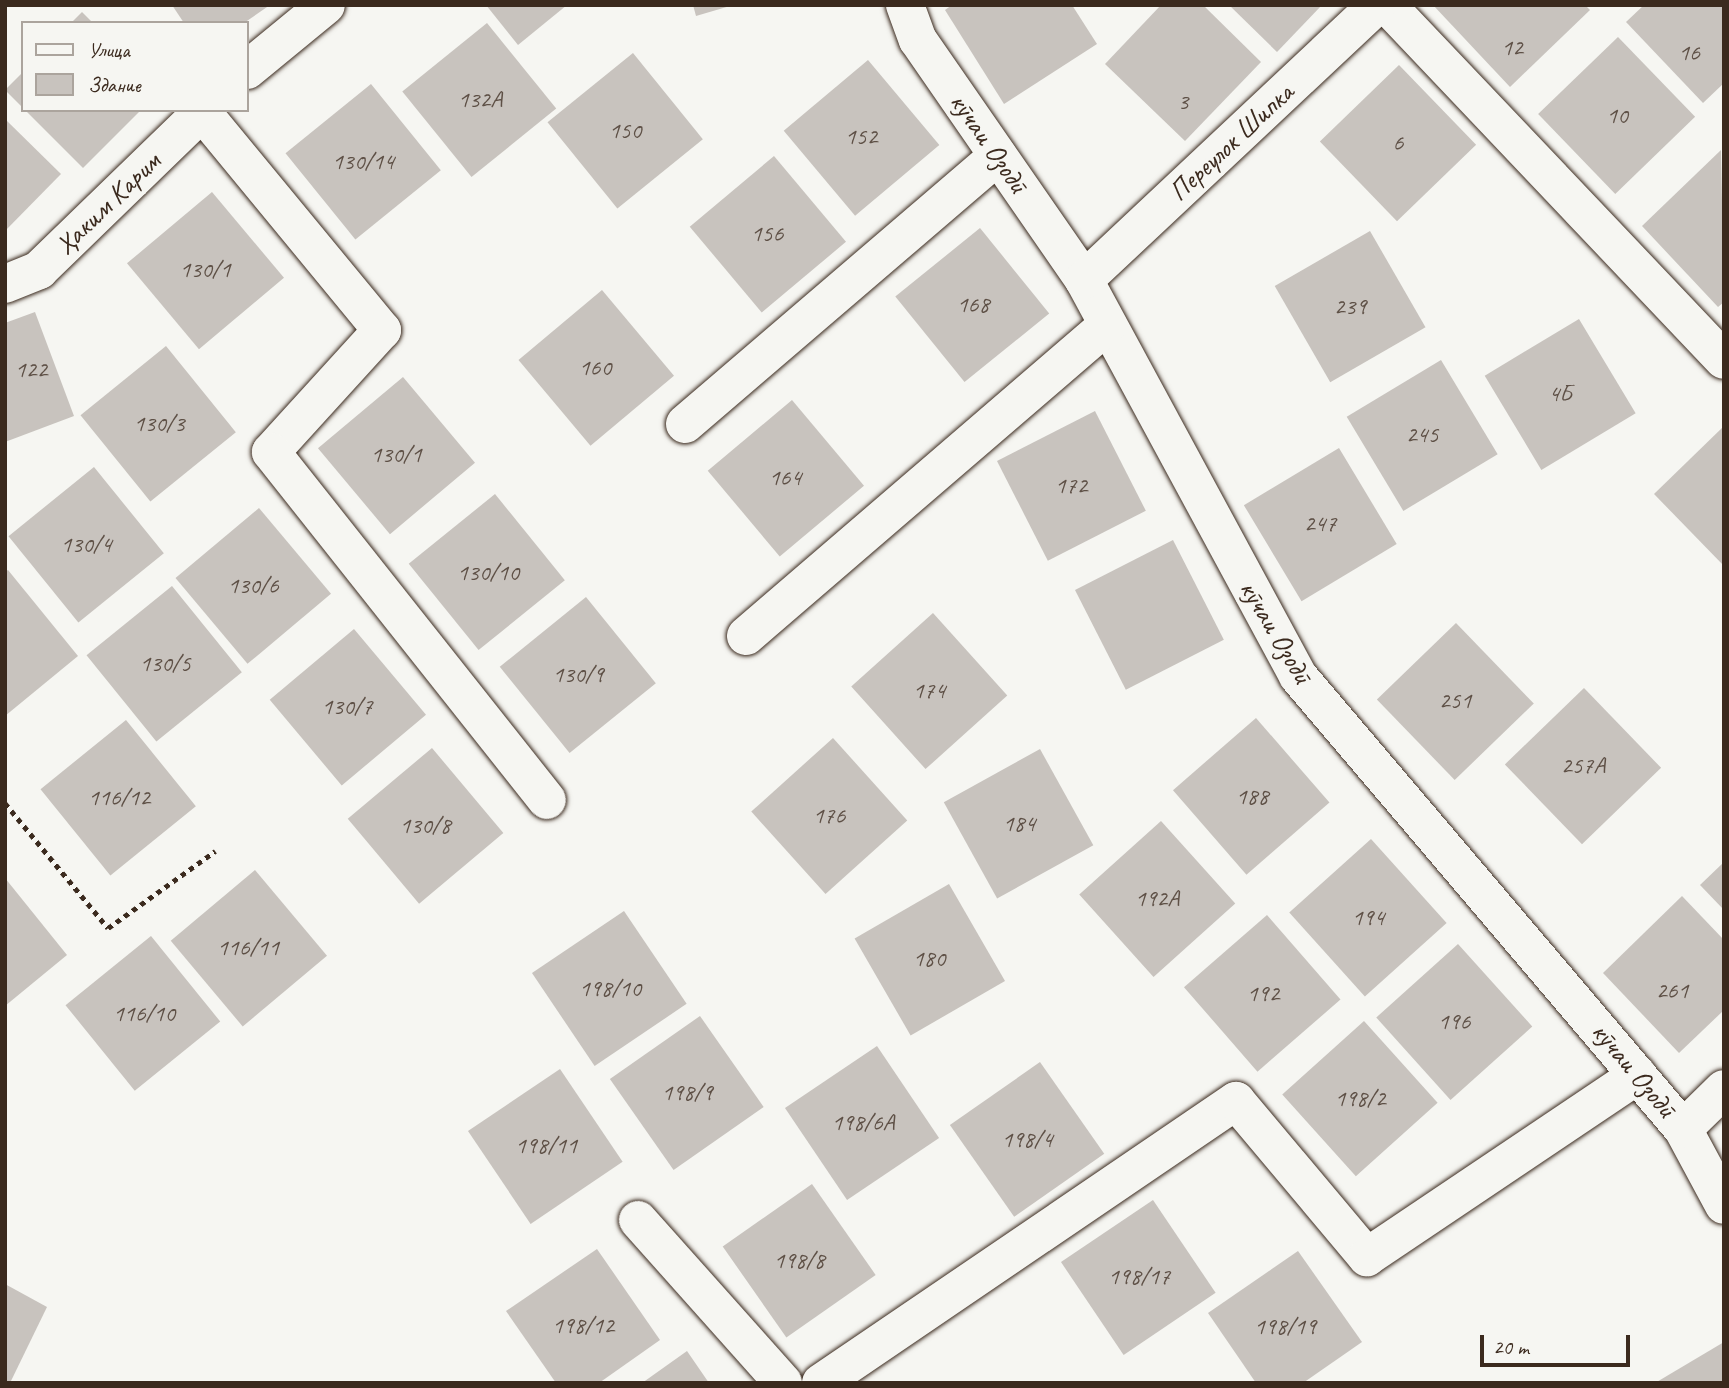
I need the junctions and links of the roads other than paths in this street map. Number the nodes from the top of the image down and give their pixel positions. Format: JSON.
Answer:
{"nodes":[{"id":1,"x":326,"y":5,"type":"edge"},
{"id":2,"x":905,"y":5,"type":"edge"},
{"id":3,"x":1377,"y":5,"type":"edge"},
{"id":4,"x":1387,"y":5,"type":"edge"},
{"id":5,"x":248,"y":69,"type":"edge"},
{"id":6,"x":202,"y":112,"type":"edge"},
{"id":7,"x":204,"y":112,"type":"edge"},
{"id":8,"x":998,"y":156,"type":"junction"},
{"id":9,"x":1084,"y":279,"type":"junction"},
{"id":10,"x":5,"y":284,"type":"edge"},
{"id":11,"x":1108,"y":325,"type":"junction"},
{"id":12,"x":1724,"y":360,"type":"edge"},
{"id":13,"x":685,"y":424,"type":"dead end"},
{"id":14,"x":747,"y":636,"type":"dead end"},
{"id":15,"x":547,"y":800,"type":"dead end"},
{"id":16,"x":1637,"y":1075,"type":"junction"},
{"id":17,"x":1724,"y":1089,"type":"edge"},
{"id":18,"x":1683,"y":1129,"type":"junction"},
{"id":19,"x":1724,"y":1205,"type":"edge"},
{"id":20,"x":638,"y":1220,"type":"dead end"},
{"id":21,"x":783,"y":1383,"type":"edge"},
{"id":22,"x":821,"y":1383,"type":"edge"}],
"edges":[{"from":1,"to":5,"type":"street"},
{"from":2,"to":8,"type":"street","name":"кӯчаи Озодӣ"},
{"from":3,"to":9,"type":"street","name":"Переулок Шипка"},
{"from":4,"to":12,"type":"street"},
{"from":6,"to":10,"type":"street","name":"Ҳаким Карим"},
{"from":7,"to":15,"type":"street"},
{"from":8,"to":9,"type":"street","name":"кӯчаи Озодӣ"},
{"from":8,"to":13,"type":"street"},
{"from":9,"to":11,"type":"street","name":"кӯчаи Озодӣ"},
{"from":11,"to":14,"type":"street"},
{"from":11,"to":16,"type":"street","name":"кӯчаи Озодӣ"},
{"from":16,"to":18,"type":"street","name":"кӯчаи Озодӣ"},
{"from":16,"to":22,"type":"street"},
{"from":17,"to":18,"type":"street"},
{"from":18,"to":19,"type":"street","name":"кӯчаи Озодӣ"},
{"from":20,"to":21,"type":"street"}]}
